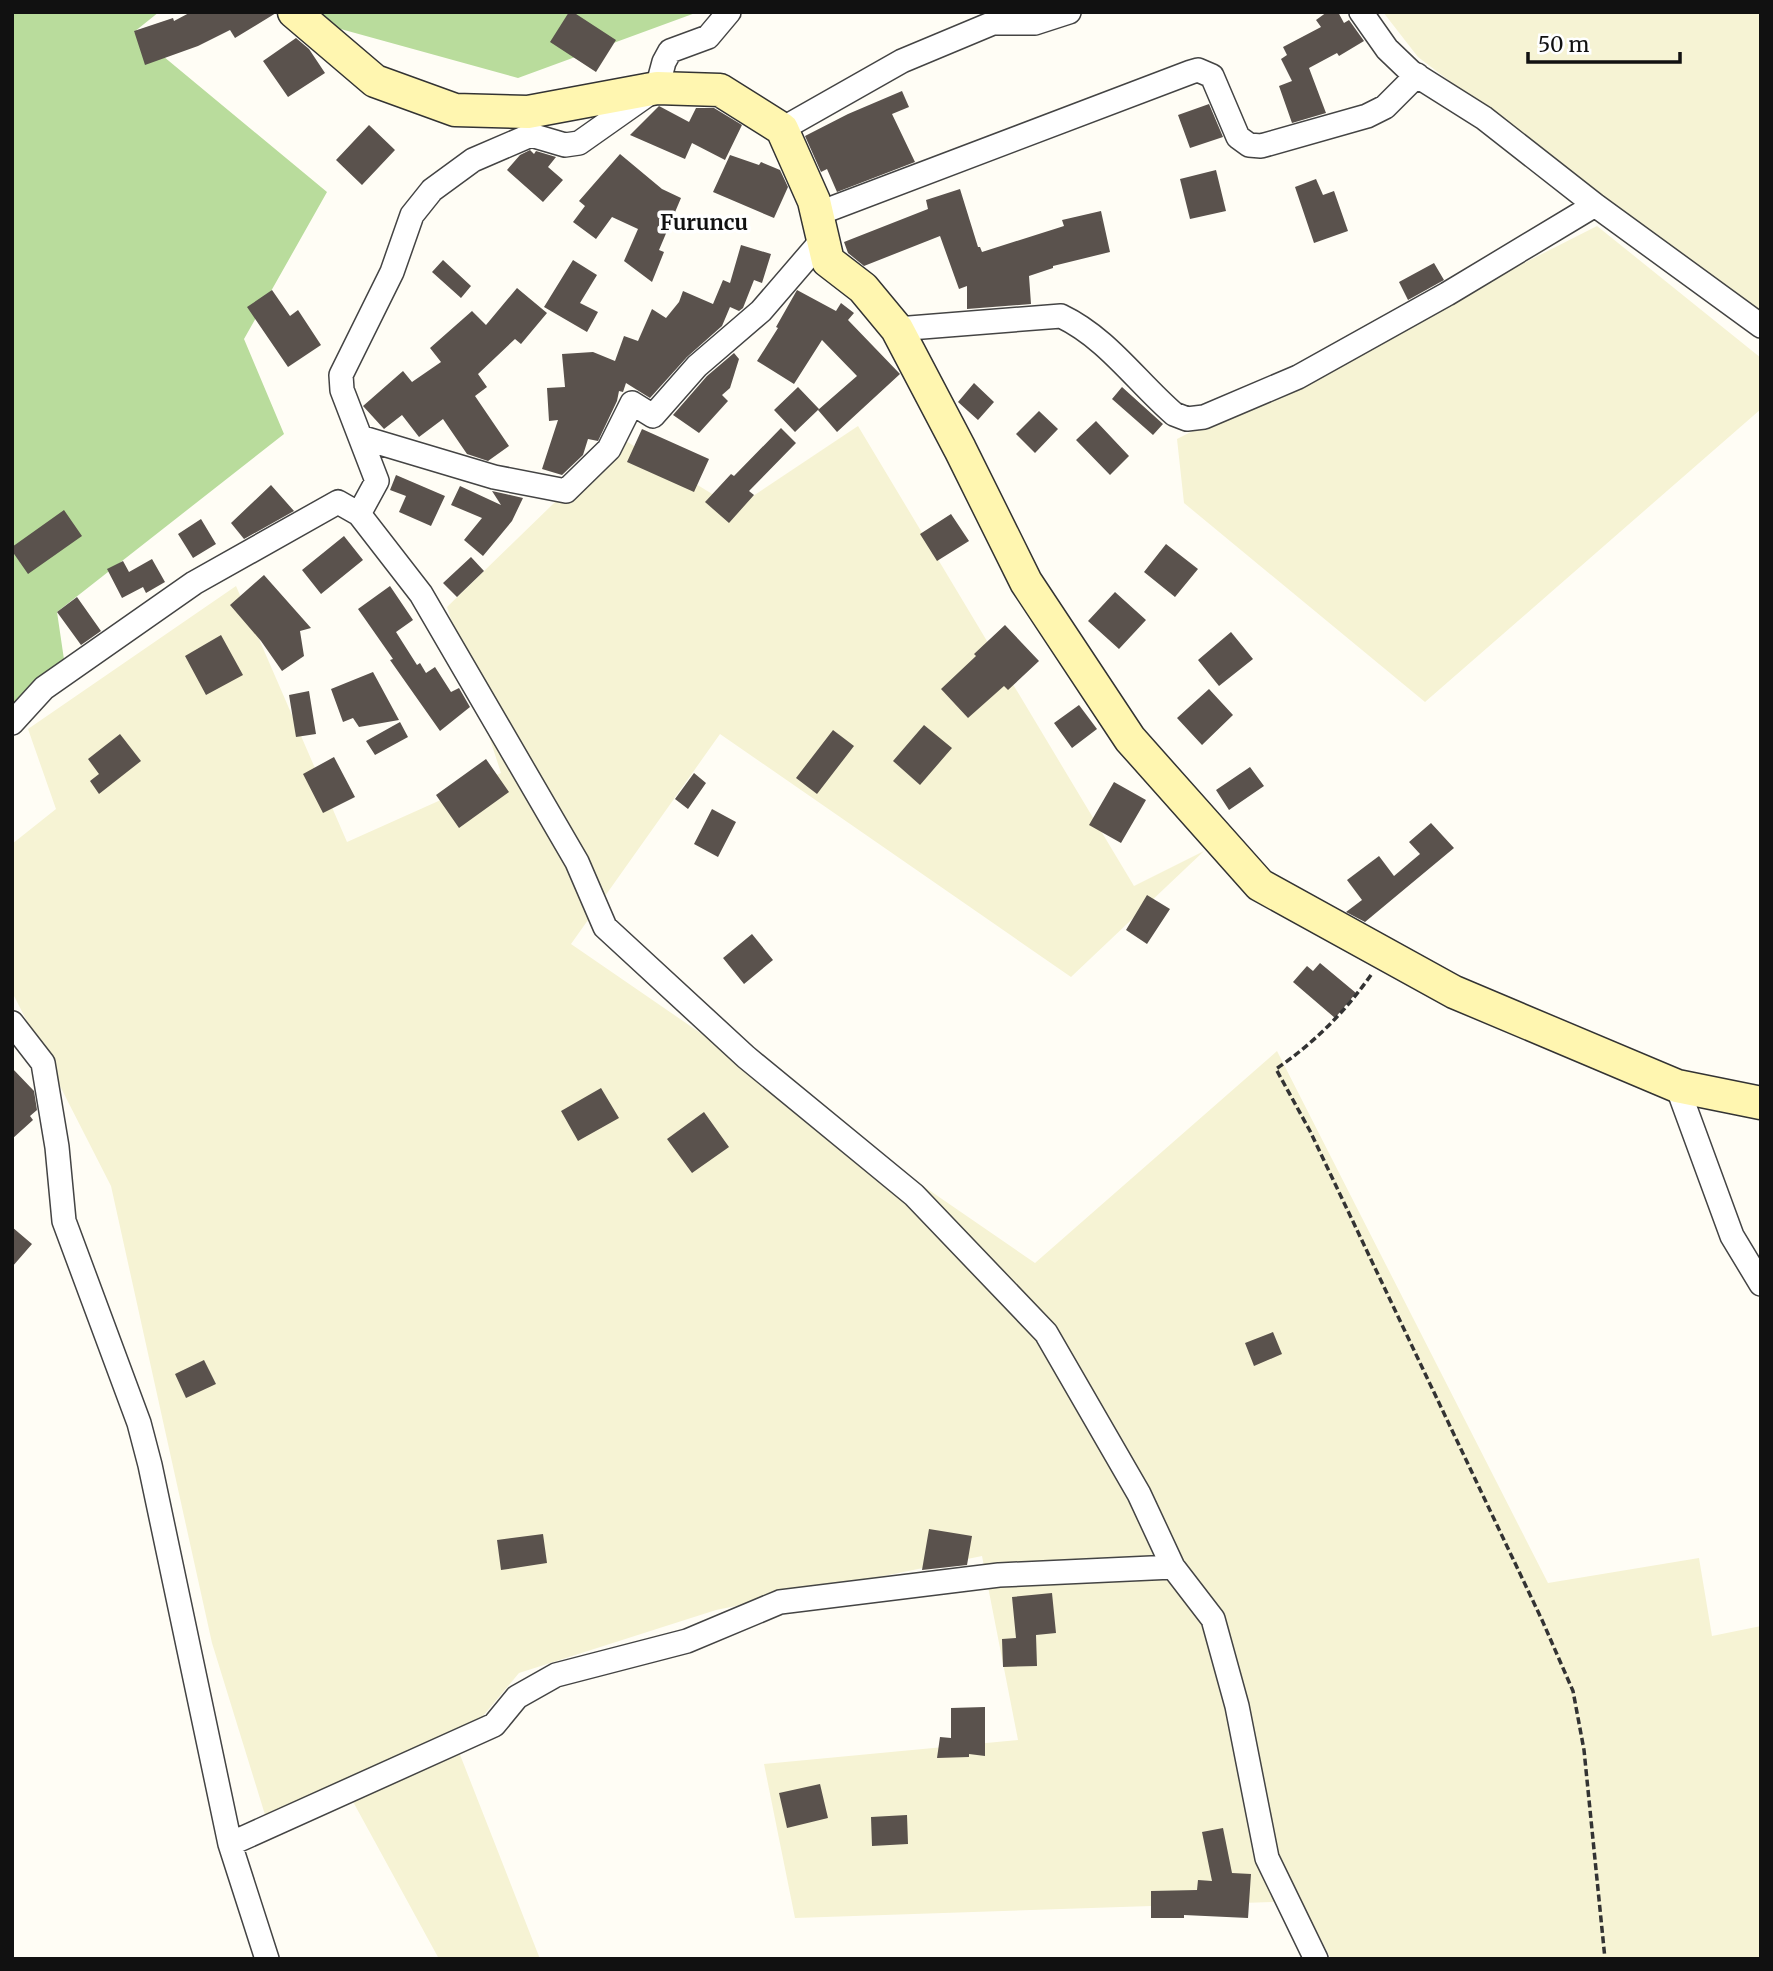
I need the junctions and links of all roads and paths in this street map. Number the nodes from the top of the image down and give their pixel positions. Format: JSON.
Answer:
{"nodes":[{"id":1,"x":294,"y":12,"type":"edge"},
{"id":2,"x":729,"y":12,"type":"edge"},
{"id":3,"x":1069,"y":12,"type":"edge"},
{"id":4,"x":1362,"y":12,"type":"edge"},
{"id":5,"x":1417,"y":75,"type":"junction"},
{"id":6,"x":657,"y":88,"type":"junction"},
{"id":7,"x":782,"y":129,"type":"junction"},
{"id":8,"x":1595,"y":205,"type":"junction"},
{"id":9,"x":820,"y":227,"type":"junction"},
{"id":10,"x":1761,"y":326,"type":"edge"},
{"id":11,"x":897,"y":329,"type":"junction"},
{"id":12,"x":360,"y":437,"type":"junction"},
{"id":13,"x":359,"y":514,"type":"junction"},
{"id":14,"x":12,"y":723,"type":"edge"},
{"id":15,"x":1387,"y":955,"type":"junction"},
{"id":16,"x":12,"y":1023,"type":"edge"},
{"id":17,"x":1677,"y":1086,"type":"junction"},
{"id":18,"x":1761,"y":1102,"type":"edge"},
{"id":19,"x":1761,"y":1284,"type":"edge"},
{"id":20,"x":1173,"y":1567,"type":"junction"},
{"id":21,"x":230,"y":1844,"type":"junction"},
{"id":22,"x":267,"y":1959,"type":"edge"},
{"id":23,"x":1316,"y":1959,"type":"edge"},
{"id":24,"x":1605,"y":1959,"type":"edge"}],
"edges":[{"from":1,"to":6,"type":"street"},
{"from":2,"to":6,"type":"street"},
{"from":3,"to":7,"type":"street"},
{"from":4,"to":5,"type":"street"},
{"from":5,"to":8,"type":"street"},
{"from":5,"to":9,"type":"street"},
{"from":6,"to":7,"type":"street"},
{"from":6,"to":12,"type":"street"},
{"from":7,"to":9,"type":"street"},
{"from":8,"to":10,"type":"street"},
{"from":8,"to":11,"type":"street"},
{"from":9,"to":11,"type":"street"},
{"from":9,"to":12,"type":"street"},
{"from":11,"to":15,"type":"street"},
{"from":12,"to":13,"type":"street"},
{"from":13,"to":14,"type":"street"},
{"from":13,"to":20,"type":"street"},
{"from":15,"to":17,"type":"street"},
{"from":15,"to":24,"type":"path"},
{"from":16,"to":21,"type":"street"},
{"from":17,"to":18,"type":"street"},
{"from":17,"to":19,"type":"street"},
{"from":20,"to":21,"type":"street"},
{"from":20,"to":23,"type":"street"},
{"from":21,"to":22,"type":"street"}]}
